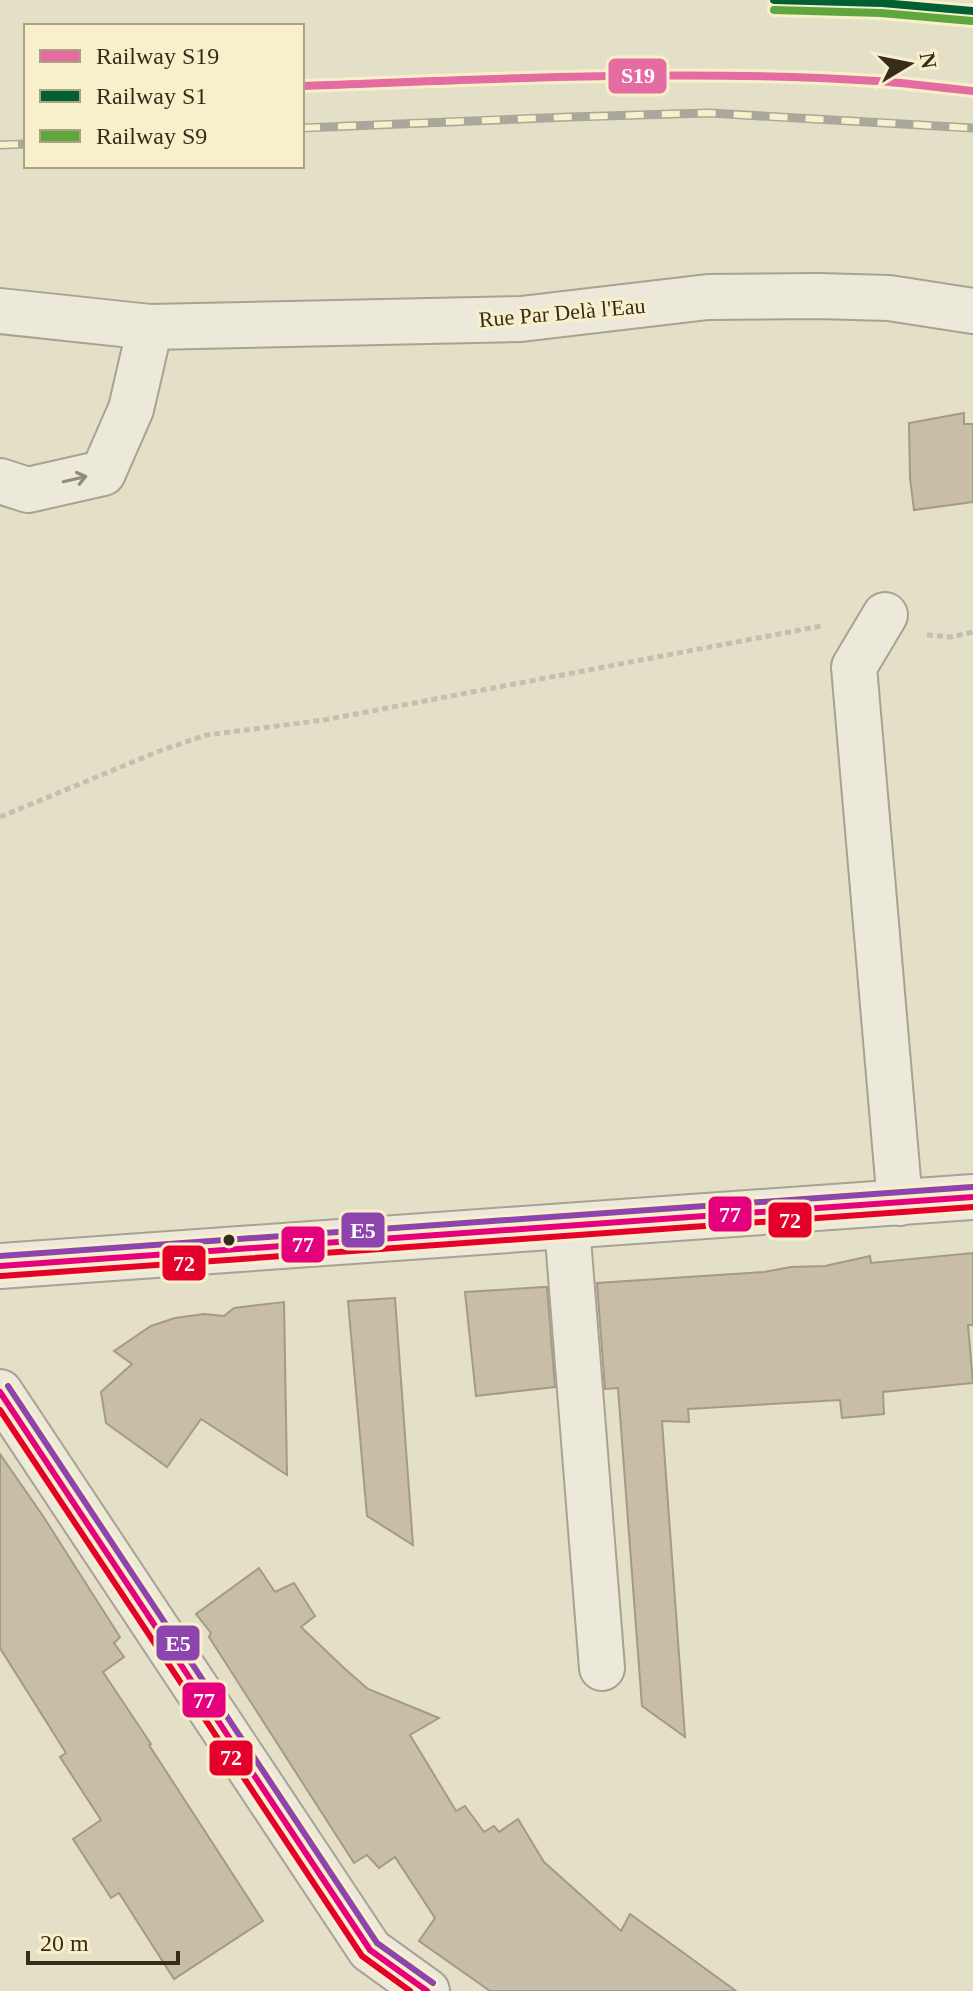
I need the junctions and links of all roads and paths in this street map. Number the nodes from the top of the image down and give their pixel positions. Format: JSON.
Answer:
{"nodes":[{"id":1,"x":0,"y":311,"type":"edge"},
{"id":2,"x":973,"y":311,"type":"edge"},
{"id":3,"x":150,"y":327,"type":"junction"},
{"id":4,"x":0,"y":481,"type":"edge"},
{"id":5,"x":885,"y":615,"type":"joint"},
{"id":6,"x":0,"y":817,"type":"edge"},
{"id":7,"x":973,"y":1197,"type":"edge"},
{"id":8,"x":900,"y":1203,"type":"junction"},
{"id":9,"x":567,"y":1226,"type":"junction"},
{"id":10,"x":0,"y":1266,"type":"edge"},
{"id":11,"x":0,"y":1392,"type":"edge"},
{"id":12,"x":602,"y":1668,"type":"dead end"},
{"id":13,"x":427,"y":1991,"type":"edge"}],
"edges":[{"from":1,"to":3,"type":"street","name":"Rue Par Delà l'Eau"},
{"from":2,"to":3,"type":"street","name":"Rue Par Delà l'Eau"},
{"from":4,"to":3,"type":"street","one_way":true},
{"from":5,"to":6,"type":"path"},
{"from":5,"to":8,"type":"street"},
{"from":7,"to":8,"type":"street"},
{"from":8,"to":9,"type":"street"},
{"from":9,"to":10,"type":"street"},
{"from":9,"to":12,"type":"street"},
{"from":11,"to":13,"type":"street"}]}
